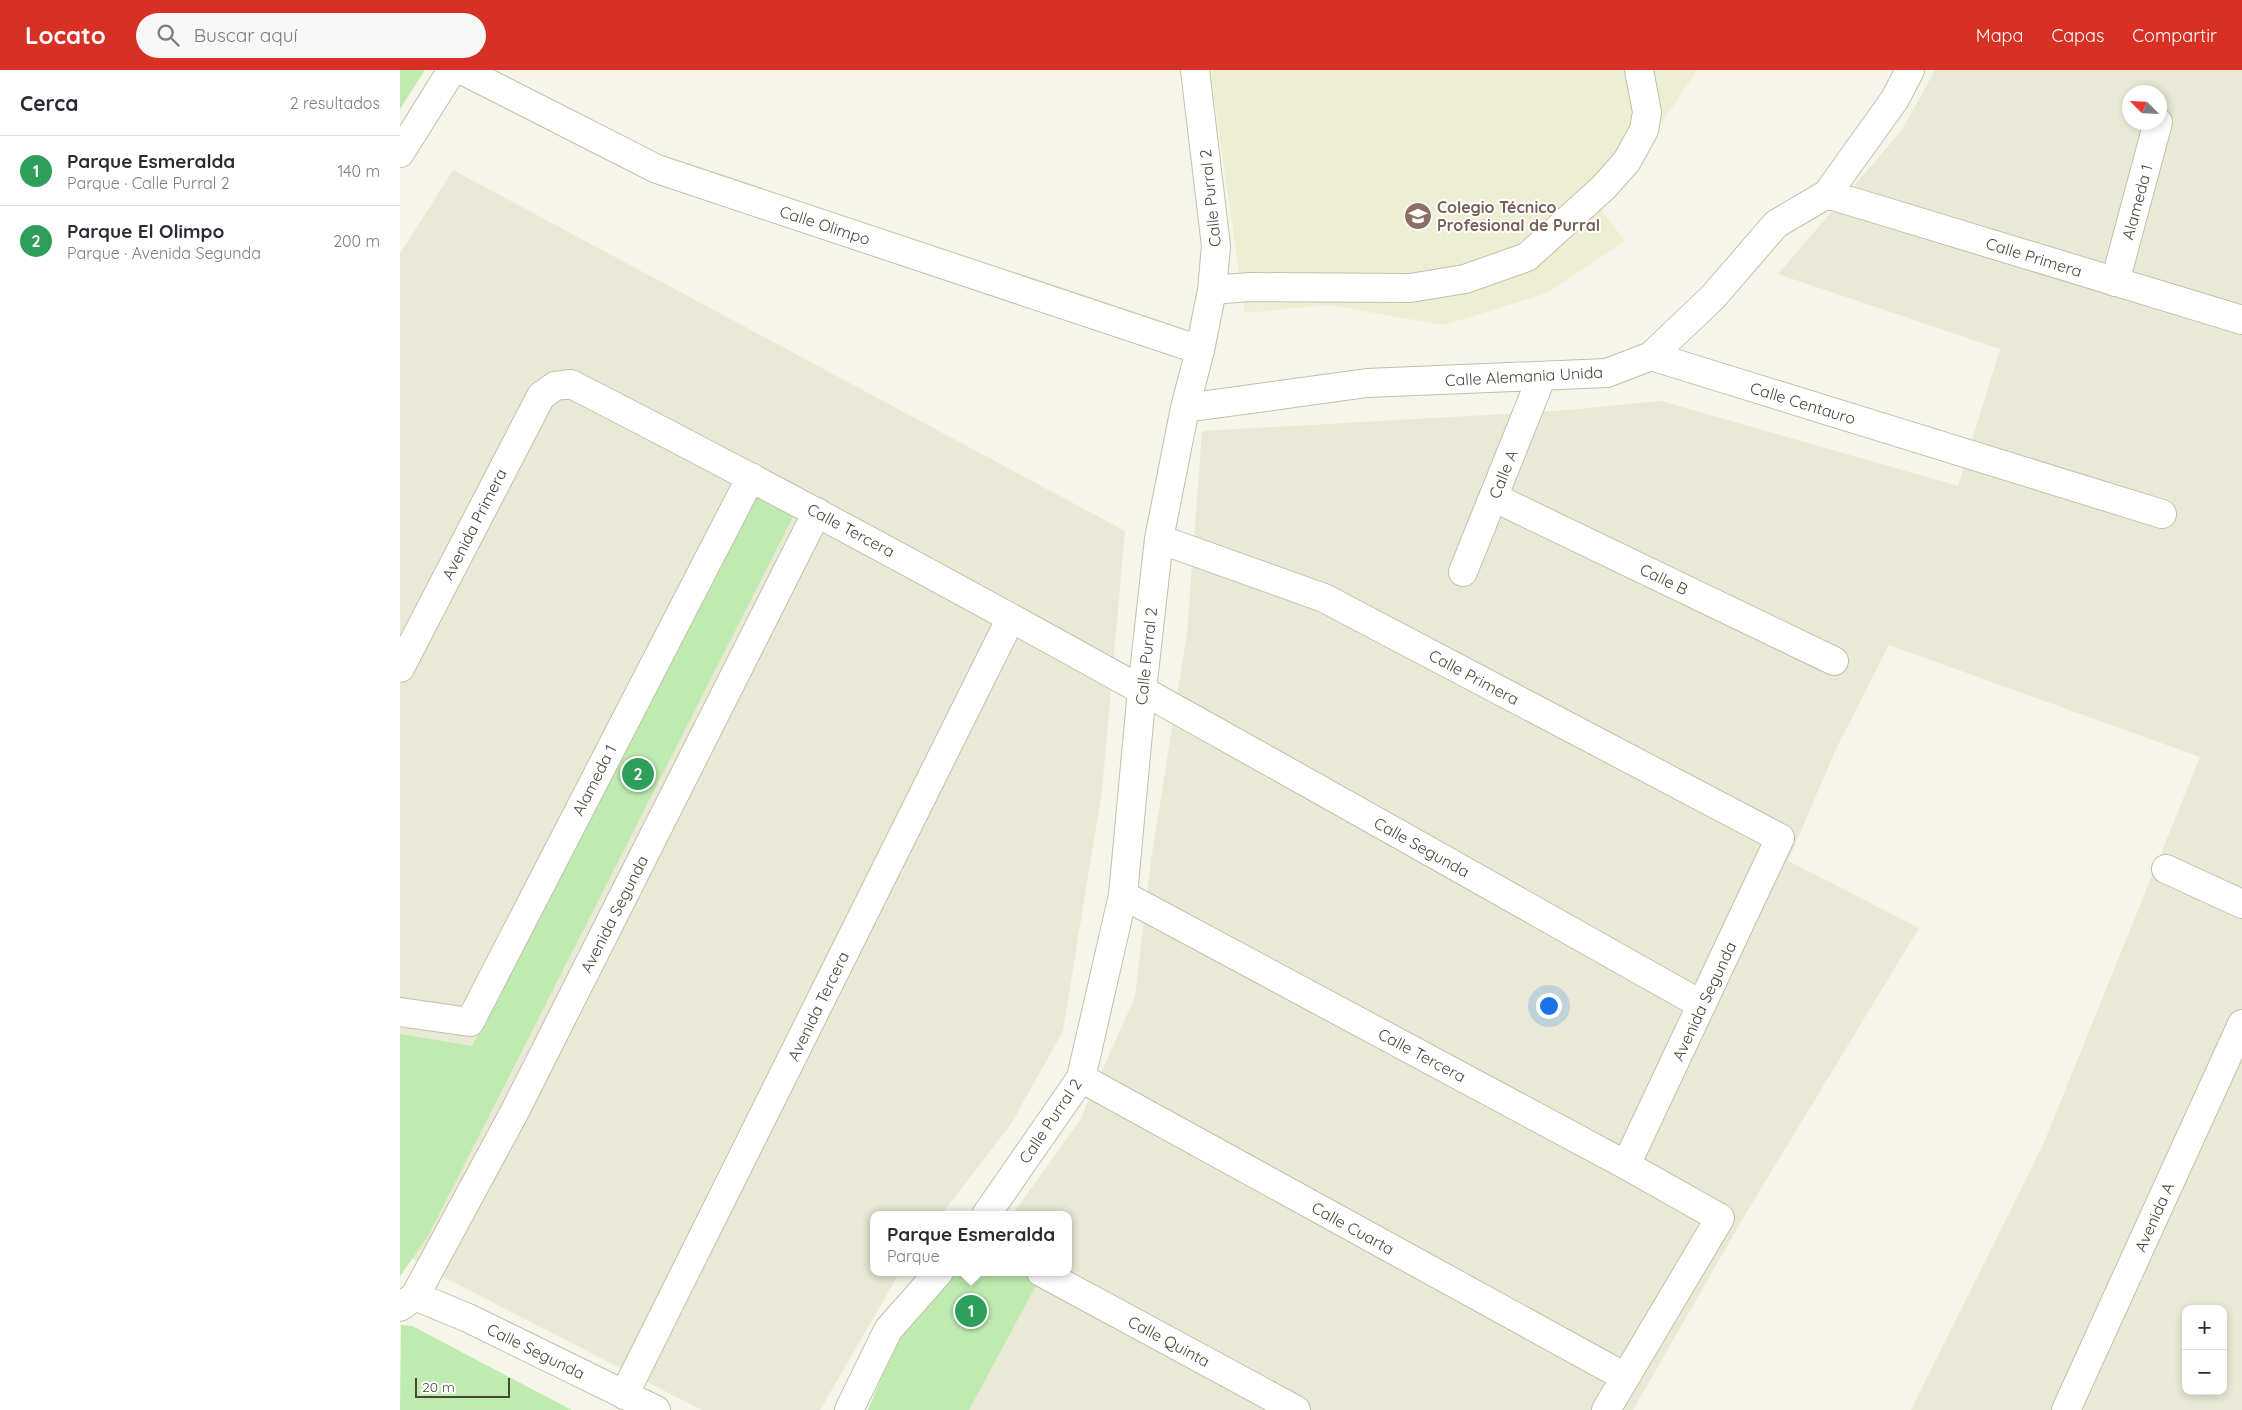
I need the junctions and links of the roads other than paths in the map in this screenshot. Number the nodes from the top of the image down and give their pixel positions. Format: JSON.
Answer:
{"nodes":[{"id":1,"x":452,"y":70,"type":"edge"},
{"id":2,"x":462,"y":70,"type":"edge"},
{"id":3,"x":1195,"y":70,"type":"edge"},
{"id":4,"x":1639,"y":70,"type":"edge"},
{"id":5,"x":1910,"y":70,"type":"edge"},
{"id":6,"x":2156,"y":130,"type":"edge"},
{"id":7,"x":400,"y":154,"type":"edge"},
{"id":8,"x":1827,"y":194,"type":"junction"},
{"id":9,"x":2116,"y":282,"type":"junction"},
{"id":10,"x":1212,"y":290,"type":"junction"},
{"id":11,"x":2242,"y":320,"type":"edge"},
{"id":12,"x":1200,"y":350,"type":"junction"},
{"id":13,"x":1651,"y":356,"type":"junction"},
{"id":14,"x":1542,"y":376,"type":"junction"},
{"id":15,"x":555,"y":386,"type":"joint"},
{"id":16,"x":1185,"y":408,"type":"junction"},
{"id":17,"x":751,"y":477,"type":"junction"},
{"id":18,"x":1493,"y":497,"type":"junction"},
{"id":19,"x":817,"y":512,"type":"junction"},
{"id":20,"x":2162,"y":514,"type":"dead end"},
{"id":21,"x":1159,"y":539,"type":"junction"},
{"id":22,"x":1463,"y":572,"type":"dead end"},
{"id":23,"x":1011,"y":618,"type":"junction"},
{"id":24,"x":1834,"y":661,"type":"dead end"},
{"id":25,"x":400,"y":668,"type":"edge"},
{"id":26,"x":1142,"y":690,"type":"junction"},
{"id":27,"x":1780,"y":838,"type":"joint"},
{"id":28,"x":2166,"y":869,"type":"dead end"},
{"id":29,"x":1123,"y":895,"type":"junction"},
{"id":30,"x":2242,"y":904,"type":"edge"},
{"id":31,"x":1702,"y":1005,"type":"junction"},
{"id":32,"x":400,"y":1012,"type":"edge"},
{"id":33,"x":2242,"y":1024,"type":"edge"},
{"id":34,"x":1081,"y":1078,"type":"junction"},
{"id":35,"x":1626,"y":1165,"type":"junction"},
{"id":36,"x":989,"y":1211,"type":"edge"},
{"id":37,"x":935,"y":1276,"type":"edge"},
{"id":38,"x":1049,"y":1276,"type":"edge"},
{"id":39,"x":408,"y":1302,"type":"edge"},
{"id":40,"x":1625,"y":1377,"type":"junction"},
{"id":41,"x":624,"y":1395,"type":"junction"},
{"id":42,"x":656,"y":1410,"type":"edge"},
{"id":43,"x":850,"y":1410,"type":"edge"},
{"id":44,"x":1296,"y":1410,"type":"edge"},
{"id":45,"x":1606,"y":1410,"type":"edge"},
{"id":46,"x":2066,"y":1410,"type":"edge"}],
"edges":[{"from":1,"to":7,"type":"street"},
{"from":2,"to":12,"type":"street","name":"Calle Olimpo"},
{"from":3,"to":10,"type":"street","name":"Calle Purral 2"},
{"from":4,"to":10,"type":"street"},
{"from":5,"to":8,"type":"street","name":"Calle Alemania Unida"},
{"from":6,"to":9,"type":"street","name":"Alameda 1"},
{"from":8,"to":9,"type":"street","name":"Calle Primera"},
{"from":8,"to":13,"type":"street","name":"Calle Alemania Unida"},
{"from":9,"to":11,"type":"street","name":"Calle Primera"},
{"from":10,"to":12,"type":"street","name":"Calle Purral 2"},
{"from":12,"to":16,"type":"street","name":"Calle Purral 2"},
{"from":13,"to":14,"type":"street","name":"Calle Alemania Unida"},
{"from":13,"to":20,"type":"street","name":"Calle Centauro"},
{"from":14,"to":16,"type":"street","name":"Calle Alemania Unida"},
{"from":14,"to":18,"type":"street","name":"Calle A"},
{"from":15,"to":17,"type":"street","name":"Calle Tercera"},
{"from":15,"to":25,"type":"street","name":"Avenida Primera"},
{"from":16,"to":21,"type":"street","name":"Calle Purral 2"},
{"from":17,"to":19,"type":"street","name":"Calle Tercera"},
{"from":17,"to":32,"type":"street","name":"Alameda 1"},
{"from":18,"to":22,"type":"street","name":"Calle A"},
{"from":18,"to":24,"type":"street","name":"Calle B"},
{"from":19,"to":23,"type":"street","name":"Calle Tercera"},
{"from":19,"to":39,"type":"street","name":"Avenida Segunda"},
{"from":21,"to":26,"type":"street","name":"Calle Purral 2"},
{"from":21,"to":27,"type":"street","name":"Calle Primera"},
{"from":23,"to":26,"type":"street","name":"Calle Tercera"},
{"from":23,"to":41,"type":"street","name":"Avenida Tercera"},
{"from":26,"to":29,"type":"street","name":"Calle Purral 2"},
{"from":26,"to":31,"type":"street","name":"Calle Segunda"},
{"from":27,"to":31,"type":"street","name":"Avenida Segunda"},
{"from":28,"to":30,"type":"street"},
{"from":29,"to":34,"type":"street","name":"Calle Purral 2"},
{"from":29,"to":35,"type":"street","name":"Calle Tercera"},
{"from":31,"to":35,"type":"street","name":"Avenida Segunda"},
{"from":33,"to":46,"type":"street","name":"Avenida A"},
{"from":34,"to":36,"type":"street","name":"Calle Purral 2"},
{"from":34,"to":40,"type":"street","name":"Calle Cuarta"},
{"from":35,"to":40,"type":"street","name":"Calle Tercera"},
{"from":37,"to":43,"type":"street"},
{"from":38,"to":44,"type":"street","name":"Calle Quinta"},
{"from":39,"to":41,"type":"street","name":"Calle Segunda"},
{"from":40,"to":45,"type":"street"},
{"from":41,"to":42,"type":"street","name":"Calle Segunda"}]}
